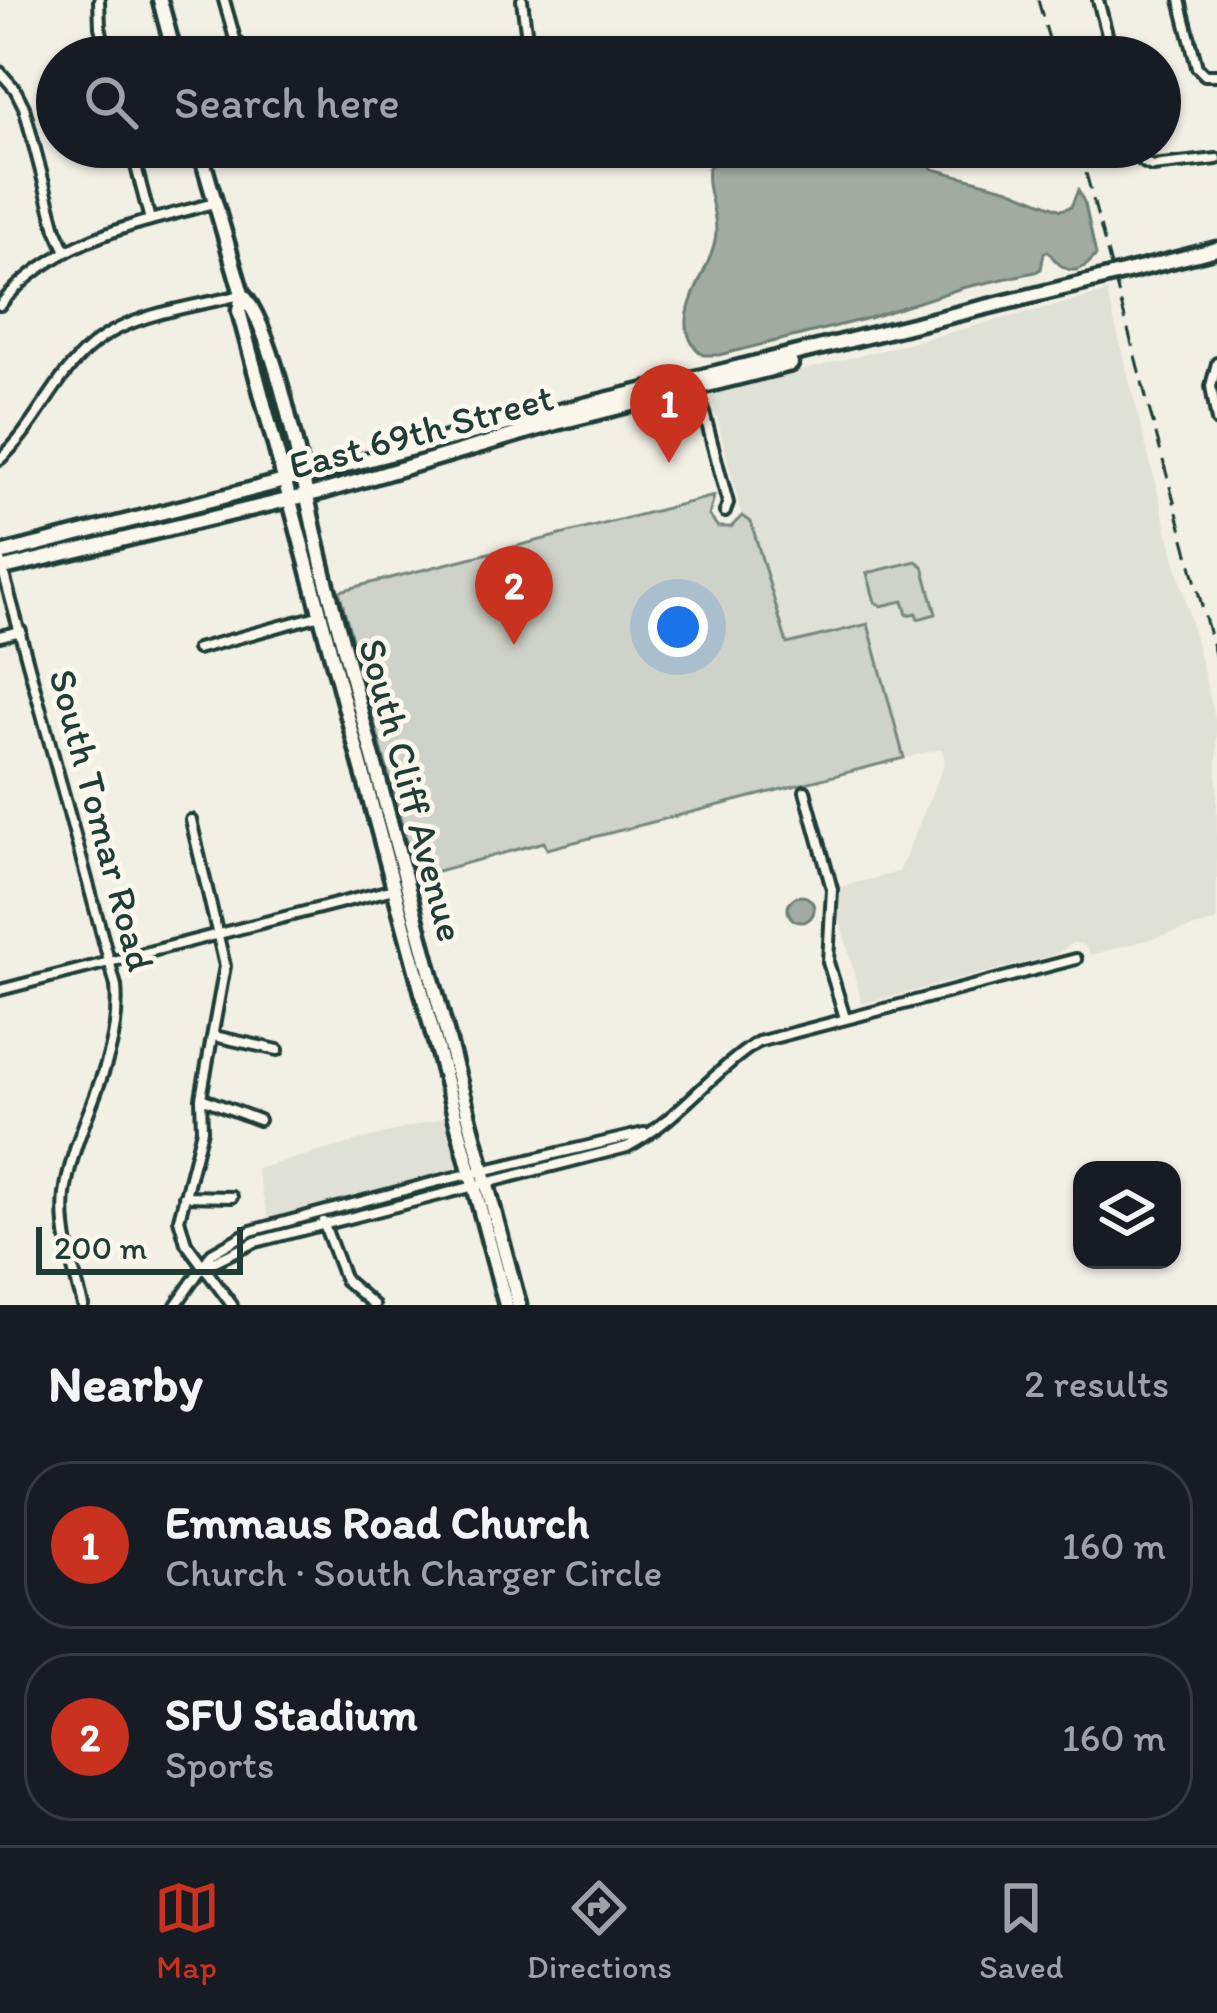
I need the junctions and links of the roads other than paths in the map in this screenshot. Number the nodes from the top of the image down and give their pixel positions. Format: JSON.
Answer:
{"nodes":[{"id":1,"x":99,"y":0,"type":"edge"},
{"id":2,"x":160,"y":0,"type":"edge"},
{"id":3,"x":224,"y":0,"type":"edge"},
{"id":4,"x":521,"y":0,"type":"edge"},
{"id":5,"x":1098,"y":0,"type":"edge"},
{"id":6,"x":1180,"y":0,"type":"edge"},
{"id":7,"x":102,"y":36,"type":"edge"},
{"id":8,"x":169,"y":36,"type":"edge"},
{"id":9,"x":234,"y":36,"type":"edge"},
{"id":10,"x":526,"y":36,"type":"edge"},
{"id":11,"x":1107,"y":36,"type":"edge"},
{"id":12,"x":0,"y":72,"type":"edge"},
{"id":13,"x":1217,"y":75,"type":"edge"},
{"id":14,"x":36,"y":156,"type":"edge"},
{"id":15,"x":1217,"y":159,"type":"edge"},
{"id":16,"x":1181,"y":163,"type":"edge"},
{"id":17,"x":39,"y":168,"type":"edge"},
{"id":18,"x":136,"y":168,"type":"edge"},
{"id":19,"x":205,"y":168,"type":"edge"},
{"id":20,"x":214,"y":203,"type":"junction"},
{"id":21,"x":150,"y":220,"type":"junction"},
{"id":22,"x":65,"y":249,"type":"junction"},
{"id":23,"x":1217,"y":249,"type":"edge"},
{"id":24,"x":242,"y":294,"type":"junction"},
{"id":25,"x":0,"y":304,"type":"edge"},
{"id":26,"x":1217,"y":363,"type":"edge"},
{"id":27,"x":696,"y":382,"type":"junction"},
{"id":28,"x":1217,"y":421,"type":"edge"},
{"id":29,"x":0,"y":459,"type":"edge"},
{"id":30,"x":300,"y":477,"type":"junction"},
{"id":31,"x":285,"y":481,"type":"junction"},
{"id":32,"x":297,"y":497,"type":"junction"},
{"id":33,"x":725,"y":512,"type":"dead end"},
{"id":34,"x":1,"y":563,"type":"edge"},
{"id":35,"x":321,"y":615,"type":"junction"},
{"id":36,"x":21,"y":631,"type":"junction"},
{"id":37,"x":0,"y":637,"type":"edge"},
{"id":38,"x":197,"y":649,"type":"dead end"},
{"id":39,"x":806,"y":790,"type":"dead end"},
{"id":40,"x":191,"y":820,"type":"dead end"},
{"id":41,"x":401,"y":887,"type":"junction"},
{"id":42,"x":220,"y":934,"type":"junction"},
{"id":43,"x":1076,"y":959,"type":"dead end"},
{"id":44,"x":109,"y":962,"type":"junction"},
{"id":45,"x":0,"y":990,"type":"edge"},
{"id":46,"x":844,"y":1018,"type":"junction"},
{"id":47,"x":214,"y":1036,"type":"junction"},
{"id":48,"x":278,"y":1050,"type":"dead end"},
{"id":49,"x":202,"y":1098,"type":"junction"},
{"id":50,"x":259,"y":1120,"type":"dead end"},
{"id":51,"x":647,"y":1132,"type":"junction"},
{"id":52,"x":478,"y":1178,"type":"junction"},
{"id":53,"x":184,"y":1196,"type":"junction"},
{"id":54,"x":232,"y":1197,"type":"dead end"},
{"id":55,"x":320,"y":1212,"type":"junction"},
{"id":56,"x":324,"y":1224,"type":"junction"},
{"id":57,"x":203,"y":1268,"type":"junction"},
{"id":58,"x":83,"y":1305,"type":"edge"},
{"id":59,"x":176,"y":1305,"type":"edge"},
{"id":60,"x":232,"y":1305,"type":"edge"},
{"id":61,"x":374,"y":1305,"type":"edge"},
{"id":62,"x":506,"y":1305,"type":"edge"},
{"id":63,"x":519,"y":1305,"type":"edge"}],
"edges":[{"from":1,"to":7,"type":"street"},
{"from":2,"to":8,"type":"main road"},
{"from":3,"to":9,"type":"street"},
{"from":4,"to":10,"type":"street"},
{"from":5,"to":11,"type":"street"},
{"from":6,"to":13,"type":"street"},
{"from":12,"to":14,"type":"street"},
{"from":15,"to":16,"type":"street"},
{"from":17,"to":22,"type":"street"},
{"from":18,"to":21,"type":"street"},
{"from":19,"to":20,"type":"main road","name":"South Cliff Avenue"},
{"from":20,"to":21,"type":"street"},
{"from":20,"to":24,"type":"main road","name":"South Cliff Avenue"},
{"from":21,"to":22,"type":"street"},
{"from":22,"to":25,"type":"street"},
{"from":23,"to":27,"type":"main road","name":"East 69th Street","bridge":true},
{"from":24,"to":29,"type":"street"},
{"from":24,"to":30,"type":"main road","name":"South Cliff Avenue"},
{"from":24,"to":31,"type":"main road","name":"South Cliff Avenue"},
{"from":26,"to":28,"type":"street"},
{"from":27,"to":30,"type":"main road","name":"East 69th Street"},
{"from":27,"to":32,"type":"main road","name":"East 69th Street"},
{"from":27,"to":33,"type":"street"},
{"from":30,"to":31,"type":"main road","name":"East 69th Street"},
{"from":30,"to":32,"type":"main road","name":"South Cliff Avenue"},
{"from":31,"to":32,"type":"main road","name":"South Cliff Avenue"},
{"from":31,"to":34,"type":"main road","name":"East 69th Street"},
{"from":32,"to":34,"type":"main road","name":"East 69th Street"},
{"from":32,"to":35,"type":"main road","name":"South Cliff Avenue"},
{"from":32,"to":41,"type":"main road","name":"South Cliff Avenue"},
{"from":34,"to":36,"type":"street","name":"South Tomar Road"},
{"from":35,"to":38,"type":"street"},
{"from":35,"to":41,"type":"main road","name":"South Cliff Avenue"},
{"from":36,"to":37,"type":"street"},
{"from":36,"to":44,"type":"street","name":"South Tomar Road"},
{"from":39,"to":46,"type":"street"},
{"from":40,"to":42,"type":"street"},
{"from":41,"to":42,"type":"street"},
{"from":41,"to":52,"type":"main road","name":"South Cliff Avenue"},
{"from":42,"to":44,"type":"street"},
{"from":42,"to":47,"type":"street"},
{"from":43,"to":46,"type":"street"},
{"from":44,"to":45,"type":"street"},
{"from":44,"to":58,"type":"street","name":"South Tomar Road"},
{"from":46,"to":51,"type":"street"},
{"from":47,"to":48,"type":"street"},
{"from":47,"to":49,"type":"street"},
{"from":49,"to":50,"type":"street"},
{"from":49,"to":53,"type":"street"},
{"from":51,"to":52,"type":"street"},
{"from":51,"to":52,"type":"street"},
{"from":52,"to":55,"type":"street"},
{"from":52,"to":56,"type":"street"},
{"from":52,"to":62,"type":"main road","name":"South Cliff Avenue"},
{"from":52,"to":63,"type":"main road","name":"South Cliff Avenue"},
{"from":53,"to":54,"type":"street"},
{"from":53,"to":57,"type":"street"},
{"from":55,"to":56,"type":"street"},
{"from":55,"to":57,"type":"street"},
{"from":56,"to":57,"type":"street"},
{"from":56,"to":61,"type":"street"},
{"from":57,"to":59,"type":"street"},
{"from":57,"to":60,"type":"street"}]}
